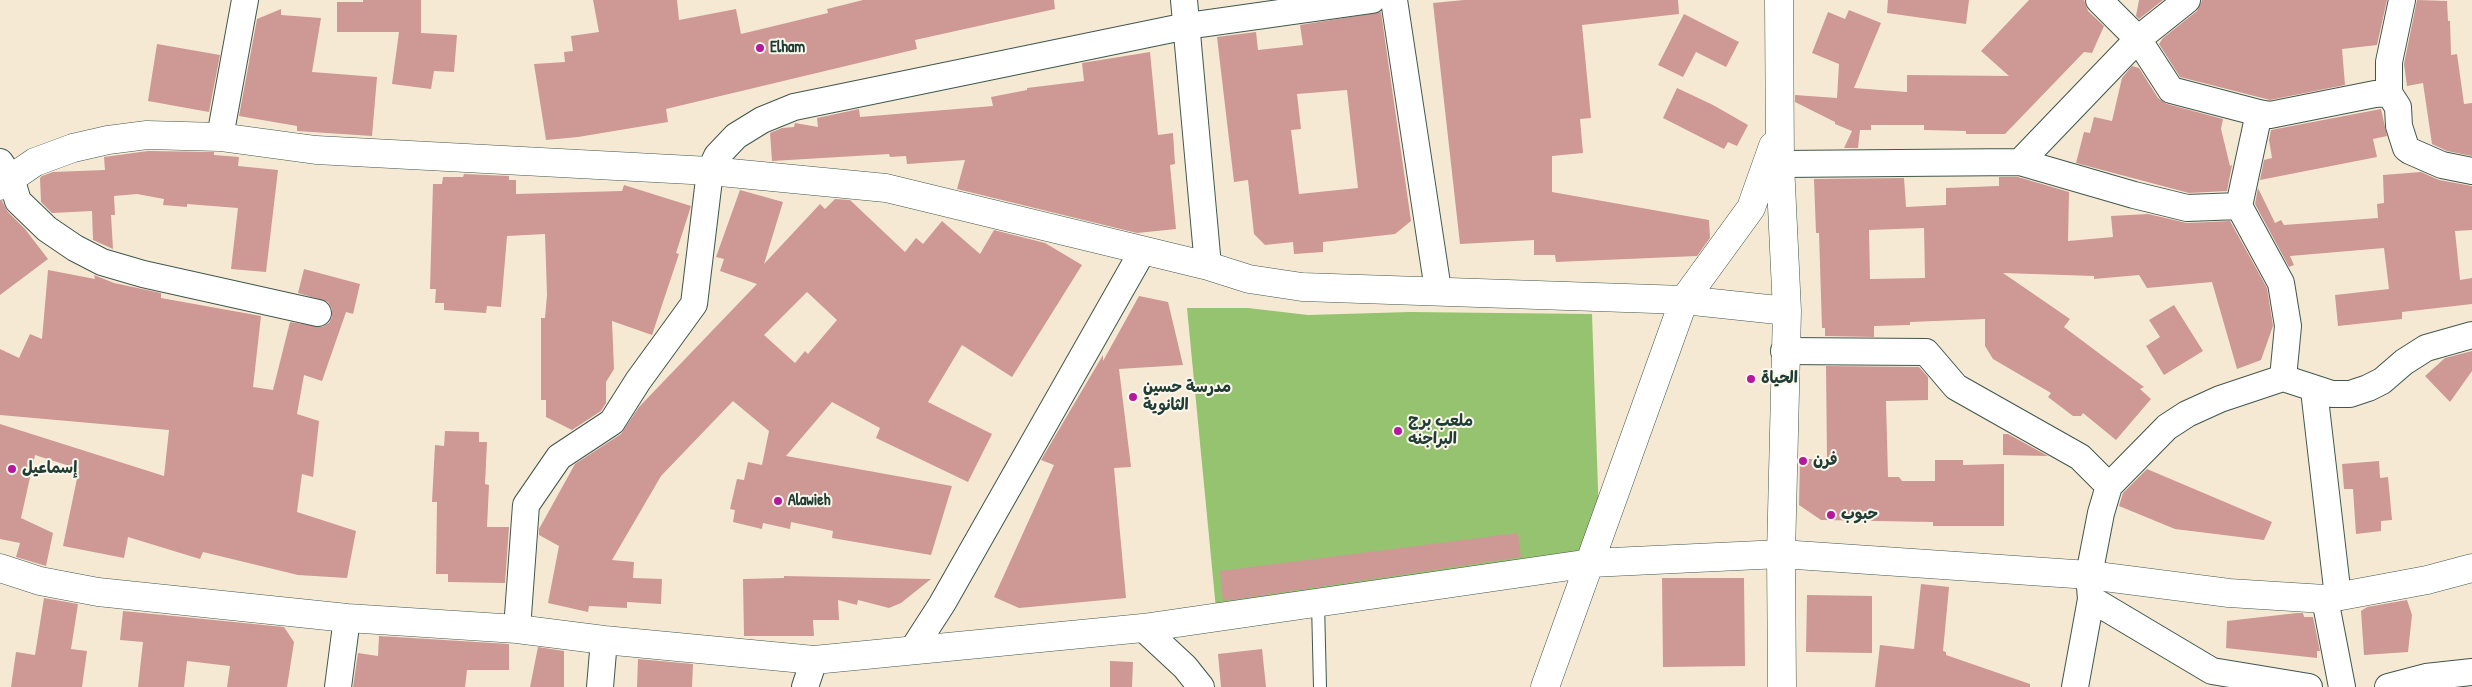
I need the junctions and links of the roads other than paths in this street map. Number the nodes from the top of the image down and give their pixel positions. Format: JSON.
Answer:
{"nodes":[{"id":1,"x":245,"y":0,"type":"edge"},
{"id":2,"x":1184,"y":0,"type":"edge"},
{"id":3,"x":1372,"y":0,"type":"edge"},
{"id":4,"x":1394,"y":0,"type":"edge"},
{"id":5,"x":2099,"y":0,"type":"edge"},
{"id":6,"x":2187,"y":0,"type":"edge"},
{"id":7,"x":2402,"y":0,"type":"edge"},
{"id":8,"x":1779,"y":1,"type":"edge"},
{"id":9,"x":1187,"y":26,"type":"junction"},
{"id":10,"x":2138,"y":39,"type":"junction"},
{"id":11,"x":2389,"y":93,"type":"junction"},
{"id":12,"x":2259,"y":113,"type":"junction"},
{"id":13,"x":1781,"y":114,"type":"junction"},
{"id":14,"x":220,"y":137,"type":"junction"},
{"id":15,"x":2020,"y":162,"type":"junction"},
{"id":16,"x":1780,"y":164,"type":"junction"},
{"id":17,"x":710,"y":171,"type":"junction"},
{"id":18,"x":2472,"y":171,"type":"edge"},
{"id":19,"x":4,"y":175,"type":"edge"},
{"id":20,"x":2239,"y":206,"type":"junction"},
{"id":21,"x":1142,"y":252,"type":"junction"},
{"id":22,"x":1208,"y":266,"type":"junction"},
{"id":23,"x":1438,"y":290,"type":"junction"},
{"id":24,"x":1684,"y":300,"type":"junction"},
{"id":25,"x":1786,"y":311,"type":"junction"},
{"id":26,"x":318,"y":313,"type":"dead end"},
{"id":27,"x":2472,"y":335,"type":"edge"},
{"id":28,"x":1784,"y":351,"type":"junction"},
{"id":29,"x":2283,"y":378,"type":"junction"},
{"id":30,"x":2314,"y":390,"type":"junction"},
{"id":31,"x":2109,"y":486,"type":"junction"},
{"id":32,"x":1781,"y":554,"type":"junction"},
{"id":33,"x":1591,"y":563,"type":"junction"},
{"id":34,"x":0,"y":568,"type":"edge"},
{"id":35,"x":2472,"y":568,"type":"edge"},
{"id":36,"x":2090,"y":587,"type":"junction"},
{"id":37,"x":2332,"y":598,"type":"junction"},
{"id":38,"x":1318,"y":602,"type":"junction"},
{"id":39,"x":347,"y":618,"type":"junction"},
{"id":40,"x":1143,"y":628,"type":"junction"},
{"id":41,"x":517,"y":629,"type":"junction"},
{"id":42,"x":604,"y":640,"type":"junction"},
{"id":43,"x":912,"y":649,"type":"junction"},
{"id":44,"x":814,"y":660,"type":"junction"},
{"id":45,"x":2472,"y":672,"type":"edge"},
{"id":46,"x":338,"y":687,"type":"edge"},
{"id":47,"x":600,"y":687,"type":"edge"},
{"id":48,"x":805,"y":687,"type":"edge"},
{"id":49,"x":1201,"y":687,"type":"edge"},
{"id":50,"x":1320,"y":687,"type":"edge"},
{"id":51,"x":1545,"y":687,"type":"edge"},
{"id":52,"x":1782,"y":687,"type":"edge"},
{"id":53,"x":2075,"y":687,"type":"edge"},
{"id":54,"x":2308,"y":687,"type":"edge"},
{"id":55,"x":2342,"y":687,"type":"edge"},
{"id":56,"x":2388,"y":687,"type":"edge"}],
"edges":[{"from":1,"to":14,"type":"street"},
{"from":2,"to":9,"type":"street"},
{"from":3,"to":9,"type":"street"},
{"from":4,"to":23,"type":"street"},
{"from":5,"to":10,"type":"street"},
{"from":6,"to":10,"type":"street"},
{"from":7,"to":11,"type":"street"},
{"from":8,"to":13,"type":"street"},
{"from":9,"to":17,"type":"street"},
{"from":9,"to":22,"type":"street"},
{"from":10,"to":12,"type":"street"},
{"from":10,"to":15,"type":"street"},
{"from":11,"to":12,"type":"street"},
{"from":11,"to":18,"type":"street"},
{"from":12,"to":20,"type":"street"},
{"from":13,"to":16,"type":"street"},
{"from":13,"to":24,"type":"street"},
{"from":14,"to":17,"type":"street"},
{"from":14,"to":19,"type":"street"},
{"from":15,"to":16,"type":"street"},
{"from":15,"to":20,"type":"street"},
{"from":16,"to":25,"type":"street"},
{"from":17,"to":21,"type":"street"},
{"from":17,"to":41,"type":"street"},
{"from":19,"to":26,"type":"street"},
{"from":20,"to":29,"type":"street"},
{"from":21,"to":22,"type":"street"},
{"from":21,"to":43,"type":"street"},
{"from":22,"to":23,"type":"street"},
{"from":23,"to":24,"type":"street"},
{"from":24,"to":25,"type":"street"},
{"from":24,"to":33,"type":"street"},
{"from":25,"to":28,"type":"street"},
{"from":27,"to":30,"type":"street"},
{"from":28,"to":31,"type":"street"},
{"from":28,"to":32,"type":"street"},
{"from":29,"to":30,"type":"street"},
{"from":29,"to":31,"type":"street"},
{"from":30,"to":37,"type":"street"},
{"from":31,"to":36,"type":"street"},
{"from":32,"to":33,"type":"street"},
{"from":32,"to":36,"type":"street"},
{"from":32,"to":52,"type":"street"},
{"from":33,"to":38,"type":"street"},
{"from":33,"to":51,"type":"street"},
{"from":34,"to":39,"type":"street"},
{"from":35,"to":37,"type":"street"},
{"from":36,"to":37,"type":"street"},
{"from":36,"to":53,"type":"street"},
{"from":36,"to":54,"type":"street"},
{"from":37,"to":55,"type":"street"},
{"from":38,"to":40,"type":"street"},
{"from":38,"to":50,"type":"lane"},
{"from":39,"to":41,"type":"street"},
{"from":39,"to":46,"type":"street"},
{"from":40,"to":43,"type":"street"},
{"from":40,"to":49,"type":"street"},
{"from":41,"to":42,"type":"street"},
{"from":42,"to":44,"type":"street"},
{"from":42,"to":47,"type":"street"},
{"from":43,"to":44,"type":"street"},
{"from":44,"to":48,"type":"street"},
{"from":45,"to":56,"type":"street"}]}
